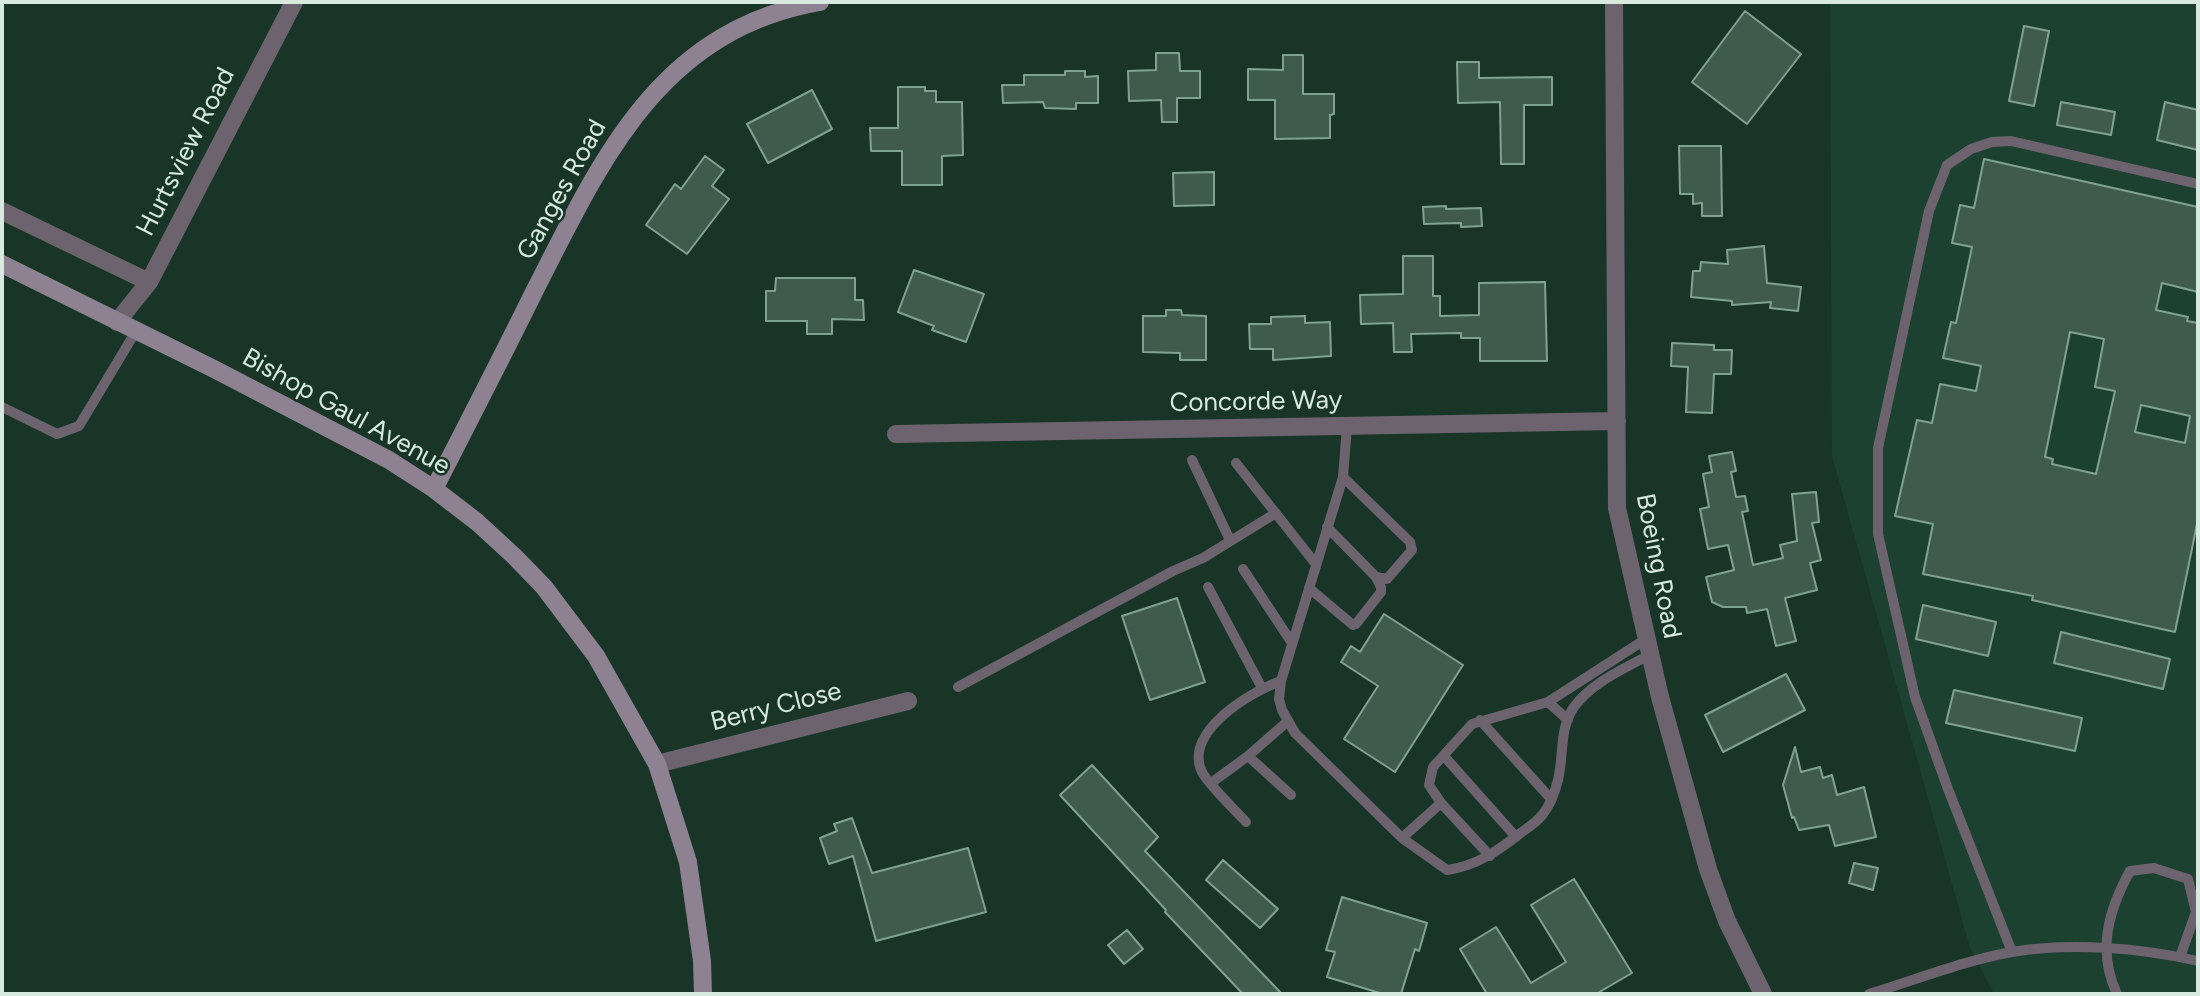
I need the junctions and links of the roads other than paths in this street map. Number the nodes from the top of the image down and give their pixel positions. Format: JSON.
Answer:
{"nodes":[{"id":1,"x":294,"y":2,"type":"edge"},
{"id":2,"x":820,"y":2,"type":"edge"},
{"id":3,"x":1614,"y":2,"type":"edge"},
{"id":4,"x":2198,"y":184,"type":"edge"},
{"id":5,"x":2,"y":211,"type":"edge"},
{"id":6,"x":2,"y":264,"type":"edge"},
{"id":7,"x":149,"y":282,"type":"junction"},
{"id":8,"x":117,"y":322,"type":"junction"},
{"id":9,"x":136,"y":331,"type":"junction"},
{"id":10,"x":2,"y":407,"type":"edge"},
{"id":11,"x":1617,"y":421,"type":"junction"},
{"id":12,"x":1347,"y":427,"type":"junction"},
{"id":13,"x":897,"y":434,"type":"dead end"},
{"id":14,"x":1192,"y":460,"type":"dead end"},
{"id":15,"x":1236,"y":463,"type":"dead end"},
{"id":16,"x":1343,"y":477,"type":"junction"},
{"id":17,"x":434,"y":489,"type":"junction"},
{"id":18,"x":1276,"y":513,"type":"junction"},
{"id":19,"x":1327,"y":527,"type":"junction"},
{"id":20,"x":1230,"y":540,"type":"junction"},
{"id":21,"x":1315,"y":563,"type":"junction"},
{"id":22,"x":1243,"y":569,"type":"dead end"},
{"id":23,"x":1376,"y":577,"type":"junction"},
{"id":24,"x":1208,"y":587,"type":"dead end"},
{"id":25,"x":1309,"y":588,"type":"junction"},
{"id":26,"x":1293,"y":643,"type":"junction"},
{"id":27,"x":1648,"y":647,"type":"junction"},
{"id":28,"x":1281,"y":681,"type":"junction"},
{"id":29,"x":958,"y":687,"type":"dead end"},
{"id":30,"x":1262,"y":688,"type":"junction"},
{"id":31,"x":908,"y":701,"type":"dead end"},
{"id":32,"x":1548,"y":702,"type":"junction"},
{"id":33,"x":1480,"y":720,"type":"junction"},
{"id":34,"x":1568,"y":720,"type":"junction"},
{"id":35,"x":1288,"y":721,"type":"junction"},
{"id":36,"x":1248,"y":756,"type":"junction"},
{"id":37,"x":1444,"y":756,"type":"junction"},
{"id":38,"x":657,"y":764,"type":"junction"},
{"id":39,"x":1211,"y":783,"type":"junction"},
{"id":40,"x":1291,"y":795,"type":"dead end"},
{"id":41,"x":1551,"y":799,"type":"junction"},
{"id":42,"x":1441,"y":803,"type":"junction"},
{"id":43,"x":1246,"y":822,"type":"dead end"},
{"id":44,"x":1516,"y":837,"type":"junction"},
{"id":45,"x":1402,"y":838,"type":"junction"},
{"id":46,"x":1490,"y":856,"type":"junction"},
{"id":47,"x":2105,"y":948,"type":"junction"},
{"id":48,"x":2012,"y":952,"type":"junction"},
{"id":49,"x":2180,"y":957,"type":"junction"},
{"id":50,"x":2198,"y":961,"type":"edge"},
{"id":51,"x":703,"y":994,"type":"edge"},
{"id":52,"x":1763,"y":994,"type":"edge"},
{"id":53,"x":1869,"y":994,"type":"edge"},
{"id":54,"x":2117,"y":994,"type":"edge"}],
"edges":[{"from":1,"to":7,"type":"street","name":"Hurtsview Road"},
{"from":2,"to":17,"type":"main road","name":"Ganges Road"},
{"from":3,"to":11,"type":"street","name":"Boeing Road"},
{"from":4,"to":48,"type":"lane"},
{"from":5,"to":7,"type":"street"},
{"from":6,"to":8,"type":"main road","name":"Bishop Gaul Avenue"},
{"from":7,"to":8,"type":"street","name":"Hurtsview Road"},
{"from":8,"to":9,"type":"main road","name":"Bishop Gaul Avenue"},
{"from":9,"to":10,"type":"lane"},
{"from":9,"to":17,"type":"main road","name":"Bishop Gaul Avenue"},
{"from":11,"to":12,"type":"street","name":"Concorde Way"},
{"from":11,"to":27,"type":"street","name":"Boeing Road"},
{"from":12,"to":13,"type":"street","name":"Concorde Way"},
{"from":12,"to":16,"type":"lane"},
{"from":14,"to":20,"type":"lane"},
{"from":15,"to":18,"type":"lane"},
{"from":16,"to":19,"type":"lane"},
{"from":16,"to":23,"type":"lane"},
{"from":17,"to":38,"type":"main road","name":"Bishop Gaul Avenue"},
{"from":18,"to":20,"type":"lane"},
{"from":18,"to":21,"type":"lane"},
{"from":19,"to":21,"type":"lane"},
{"from":19,"to":23,"type":"lane"},
{"from":20,"to":29,"type":"lane"},
{"from":21,"to":25,"type":"lane"},
{"from":22,"to":26,"type":"lane"},
{"from":23,"to":25,"type":"lane"},
{"from":24,"to":30,"type":"lane"},
{"from":25,"to":26,"type":"lane"},
{"from":26,"to":28,"type":"lane"},
{"from":27,"to":32,"type":"lane"},
{"from":27,"to":34,"type":"lane"},
{"from":27,"to":52,"type":"street","name":"Boeing Road"},
{"from":28,"to":30,"type":"lane"},
{"from":28,"to":35,"type":"lane"},
{"from":30,"to":39,"type":"lane"},
{"from":31,"to":38,"type":"street","name":"Berry Close"},
{"from":32,"to":33,"type":"lane"},
{"from":32,"to":34,"type":"lane"},
{"from":33,"to":37,"type":"lane"},
{"from":33,"to":41,"type":"lane"},
{"from":34,"to":41,"type":"lane"},
{"from":35,"to":36,"type":"lane"},
{"from":35,"to":45,"type":"lane"},
{"from":36,"to":39,"type":"lane"},
{"from":36,"to":40,"type":"lane"},
{"from":37,"to":42,"type":"lane"},
{"from":37,"to":44,"type":"lane"},
{"from":38,"to":51,"type":"main road","name":"Bishop Gaul Avenue"},
{"from":39,"to":43,"type":"lane"},
{"from":41,"to":44,"type":"lane"},
{"from":42,"to":45,"type":"lane"},
{"from":42,"to":46,"type":"lane"},
{"from":44,"to":46,"type":"lane"},
{"from":45,"to":46,"type":"lane"},
{"from":47,"to":48,"type":"lane"},
{"from":47,"to":49,"type":"lane"},
{"from":47,"to":49,"type":"lane"},
{"from":47,"to":54,"type":"lane"},
{"from":48,"to":53,"type":"lane"},
{"from":49,"to":50,"type":"lane"}]}
